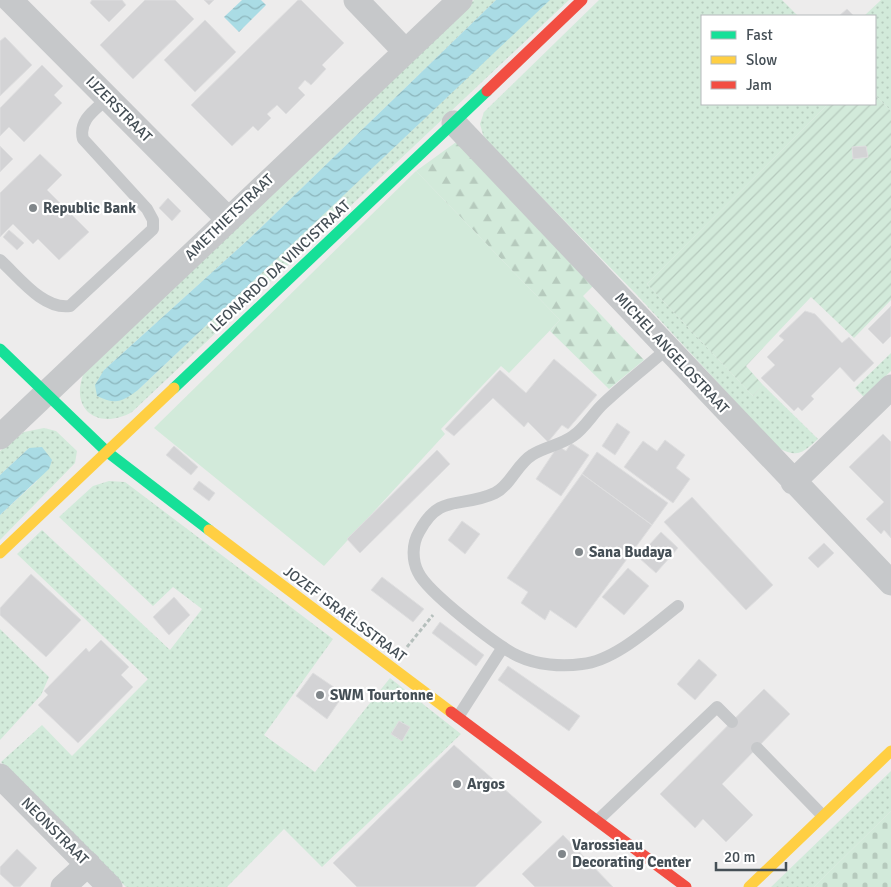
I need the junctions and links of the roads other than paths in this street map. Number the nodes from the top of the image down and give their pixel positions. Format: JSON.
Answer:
{"nodes":[{"id":1,"x":10,"y":0,"type":"edge"},
{"id":2,"x":356,"y":0,"type":"edge"},
{"id":3,"x":460,"y":0,"type":"edge"},
{"id":4,"x":582,"y":0,"type":"edge"},
{"id":5,"x":405,"y":51,"type":"junction"},
{"id":6,"x":108,"y":98,"type":"junction"},
{"id":7,"x":454,"y":123,"type":"junction"},
{"id":8,"x":228,"y":218,"type":"junction"},
{"id":9,"x":0,"y":260,"type":"edge"},
{"id":10,"x":0,"y":349,"type":"edge"},
{"id":11,"x":667,"y":349,"type":"junction"},
{"id":12,"x":891,"y":387,"type":"edge"},
{"id":13,"x":46,"y":393,"type":"junction"},
{"id":14,"x":0,"y":436,"type":"edge"},
{"id":15,"x":106,"y":450,"type":"junction"},
{"id":16,"x":793,"y":482,"type":"junction"},
{"id":17,"x":0,"y":553,"type":"edge"},
{"id":18,"x":891,"y":583,"type":"edge"},
{"id":19,"x":678,"y":606,"type":"dead end"},
{"id":20,"x":503,"y":647,"type":"junction"},
{"id":21,"x":458,"y":717,"type":"junction"},
{"id":22,"x":732,"y":722,"type":"dead end"},
{"id":23,"x":757,"y":748,"type":"dead end"},
{"id":24,"x":891,"y":751,"type":"edge"},
{"id":25,"x":0,"y":776,"type":"edge"},
{"id":26,"x":822,"y":815,"type":"junction"},
{"id":27,"x":598,"y":820,"type":"junction"},
{"id":28,"x":88,"y":864,"type":"junction"},
{"id":29,"x":63,"y":887,"type":"edge"},
{"id":30,"x":110,"y":887,"type":"edge"},
{"id":31,"x":686,"y":887,"type":"edge"},
{"id":32,"x":749,"y":887,"type":"edge"}],
"edges":[{"from":1,"to":6,"type":"street","name":"IJZERSTRAAT"},
{"from":2,"to":5,"type":"street"},
{"from":3,"to":5,"type":"street","name":"AMETHIETSTRAAT"},
{"from":4,"to":7,"type":"street","name":"LEONARDO DA VINCISTRAAT"},
{"from":5,"to":8,"type":"street","name":"AMETHIETSTRAAT"},
{"from":6,"to":8,"type":"street","name":"IJZERSTRAAT"},
{"from":6,"to":9,"type":"lane"},
{"from":7,"to":11,"type":"street","name":"MICHEL ANGELOSTRAAT"},
{"from":7,"to":15,"type":"street","name":"LEONARDO DA VINCISTRAAT"},
{"from":8,"to":13,"type":"street","name":"AMETHIETSTRAAT"},
{"from":10,"to":13,"type":"street","name":"JOZEF ISRAËLSSTRAAT"},
{"from":11,"to":16,"type":"street","name":"MICHEL ANGELOSTRAAT"},
{"from":11,"to":20,"type":"lane"},
{"from":12,"to":16,"type":"street"},
{"from":13,"to":14,"type":"street","name":"AMETHIETSTRAAT"},
{"from":13,"to":15,"type":"street","name":"JOZEF ISRAËLSSTRAAT"},
{"from":15,"to":17,"type":"street","name":"LEONARDO DA VINCISTRAAT"},
{"from":15,"to":21,"type":"street","name":"JOZEF ISRAËLSSTRAAT"},
{"from":16,"to":18,"type":"street","name":"MICHEL ANGELOSTRAAT"},
{"from":19,"to":20,"type":"lane"},
{"from":20,"to":21,"type":"lane"},
{"from":21,"to":27,"type":"street","name":"JOZEF ISRAËLSSTRAAT"},
{"from":22,"to":27,"type":"lane"},
{"from":23,"to":26,"type":"lane"},
{"from":24,"to":26,"type":"street"},
{"from":25,"to":28,"type":"street","name":"NEONSTRAAT"},
{"from":26,"to":32,"type":"street"},
{"from":27,"to":31,"type":"street","name":"JOZEF ISRAËLSSTRAAT"},
{"from":28,"to":29,"type":"street"},
{"from":28,"to":30,"type":"street","name":"NEONSTRAAT"}]}
